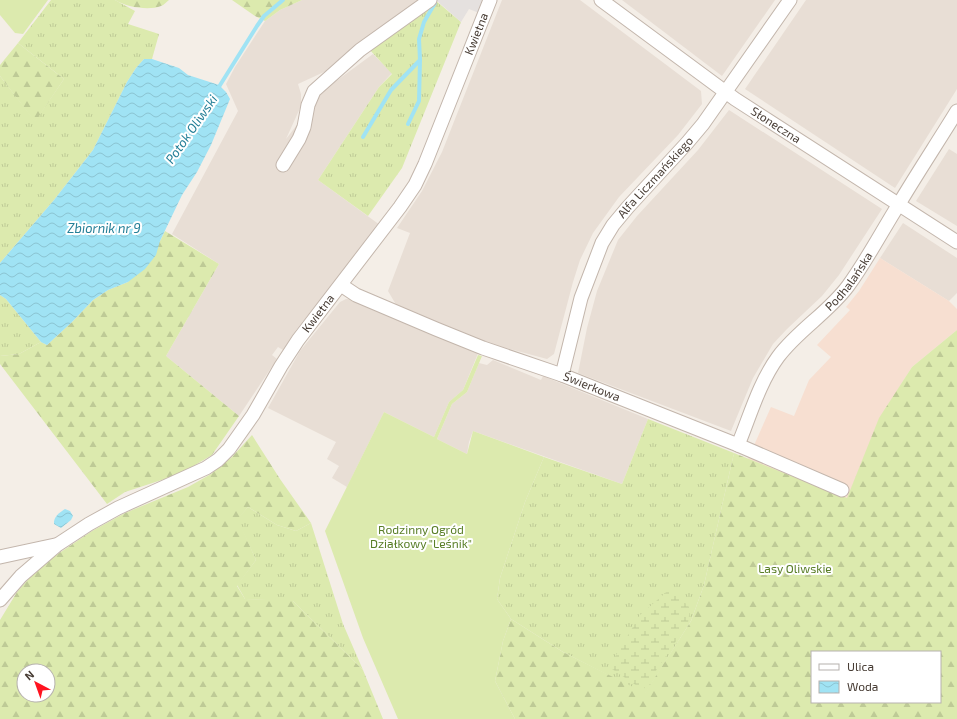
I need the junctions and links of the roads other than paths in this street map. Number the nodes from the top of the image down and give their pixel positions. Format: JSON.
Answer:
{"nodes":[{"id":1,"x":430,"y":0,"type":"edge"},
{"id":2,"x":490,"y":0,"type":"edge"},
{"id":3,"x":601,"y":0,"type":"edge"},
{"id":4,"x":790,"y":0,"type":"edge"},
{"id":5,"x":726,"y":93,"type":"junction"},
{"id":6,"x":957,"y":111,"type":"edge"},
{"id":7,"x":283,"y":165,"type":"dead end"},
{"id":8,"x":898,"y":205,"type":"junction"},
{"id":9,"x":957,"y":242,"type":"edge"},
{"id":10,"x":341,"y":285,"type":"junction"},
{"id":11,"x":562,"y":375,"type":"junction"},
{"id":12,"x":738,"y":445,"type":"junction"},
{"id":13,"x":842,"y":490,"type":"dead end"},
{"id":14,"x":57,"y":544,"type":"junction"},
{"id":15,"x":0,"y":557,"type":"edge"},
{"id":16,"x":0,"y":600,"type":"edge"}],
"edges":[{"from":1,"to":7,"type":"street"},
{"from":2,"to":10,"type":"street","name":"Kwietna"},
{"from":3,"to":5,"type":"street","name":"Słoneczna"},
{"from":4,"to":5,"type":"street","name":"Alfa Liczmańskiego"},
{"from":5,"to":8,"type":"street","name":"Słoneczna"},
{"from":5,"to":11,"type":"street","name":"Alfa Liczmańskiego"},
{"from":6,"to":8,"type":"street","name":"Podhalańska"},
{"from":8,"to":9,"type":"street","name":"Słoneczna"},
{"from":8,"to":12,"type":"street","name":"Podhalańska"},
{"from":10,"to":11,"type":"street","name":"Świerkowa"},
{"from":10,"to":14,"type":"street","name":"Kwietna"},
{"from":11,"to":12,"type":"street","name":"Świerkowa"},
{"from":12,"to":13,"type":"street","name":"Świerkowa"},
{"from":14,"to":15,"type":"street","name":"Kwietna"},
{"from":14,"to":16,"type":"street","name":"Kwietna"}]}
